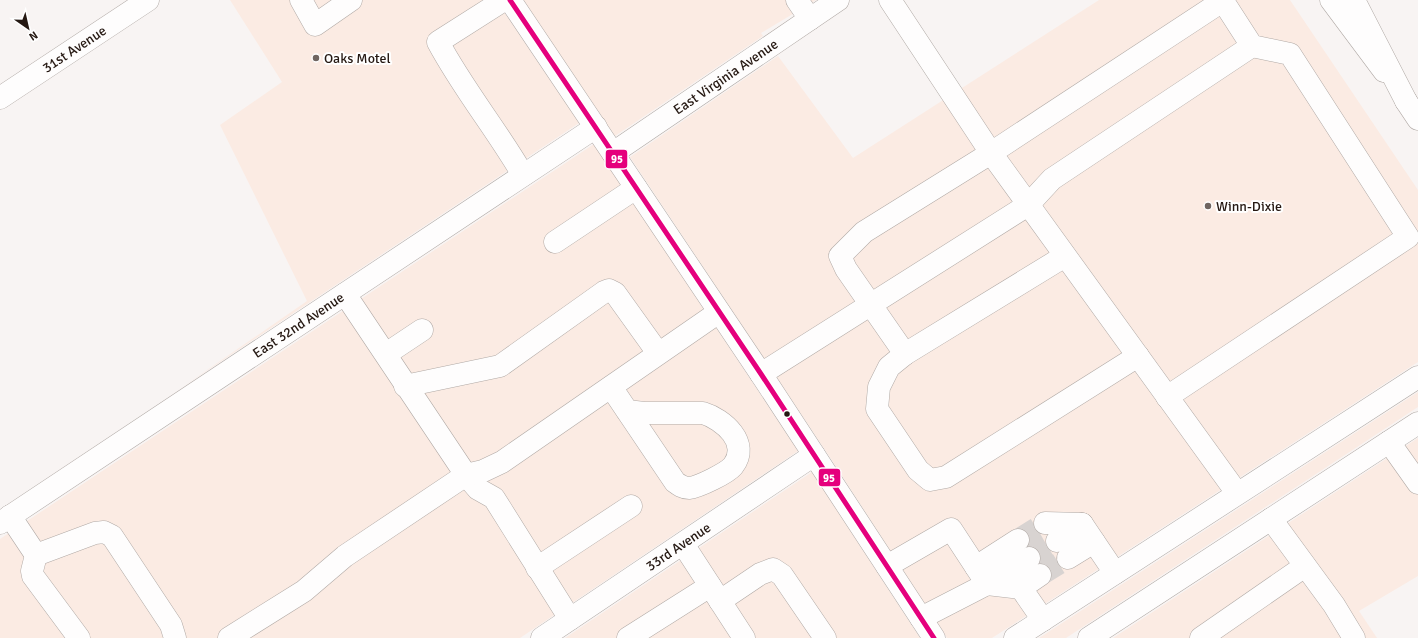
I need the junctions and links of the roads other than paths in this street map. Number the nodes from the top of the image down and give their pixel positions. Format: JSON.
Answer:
{"nodes":[{"id":1,"x":148,"y":0,"type":"edge"},
{"id":2,"x":301,"y":0,"type":"edge"},
{"id":3,"x":351,"y":0,"type":"edge"},
{"id":4,"x":504,"y":0,"type":"edge"},
{"id":5,"x":510,"y":0,"type":"edge"},
{"id":6,"x":797,"y":0,"type":"edge"},
{"id":7,"x":838,"y":0,"type":"edge"},
{"id":8,"x":890,"y":0,"type":"edge"},
{"id":9,"x":1331,"y":0,"type":"edge"},
{"id":10,"x":1354,"y":0,"type":"edge"},
{"id":11,"x":1224,"y":1,"type":"edge"},
{"id":12,"x":810,"y":19,"type":"junction"},
{"id":13,"x":1252,"y":46,"type":"junction"},
{"id":14,"x":0,"y":98,"type":"edge"},
{"id":15,"x":1406,"y":101,"type":"junction"},
{"id":16,"x":1418,"y":120,"type":"edge"},
{"id":17,"x":596,"y":127,"type":"junction"},
{"id":18,"x":613,"y":153,"type":"junction"},
{"id":19,"x":991,"y":153,"type":"junction"},
{"id":20,"x":523,"y":176,"type":"junction"},
{"id":21,"x":636,"y":188,"type":"junction"},
{"id":22,"x":1028,"y":205,"type":"junction"},
{"id":23,"x":555,"y":242,"type":"dead end"},
{"id":24,"x":1065,"y":256,"type":"junction"},
{"id":25,"x":345,"y":294,"type":"junction"},
{"id":26,"x":871,"y":305,"type":"junction"},
{"id":27,"x":719,"y":312,"type":"junction"},
{"id":28,"x":422,"y":330,"type":"dead end"},
{"id":29,"x":658,"y":353,"type":"junction"},
{"id":30,"x":386,"y":354,"type":"junction"},
{"id":31,"x":905,"y":354,"type":"junction"},
{"id":32,"x":1138,"y":356,"type":"junction"},
{"id":33,"x":761,"y":374,"type":"junction"},
{"id":34,"x":1418,"y":377,"type":"edge"},
{"id":35,"x":405,"y":386,"type":"junction"},
{"id":36,"x":611,"y":387,"type":"junction"},
{"id":37,"x":1167,"y":397,"type":"junction"},
{"id":38,"x":628,"y":411,"type":"junction"},
{"id":39,"x":1418,"y":423,"type":"edge"},
{"id":40,"x":1389,"y":442,"type":"junction"},
{"id":41,"x":814,"y":455,"type":"junction"},
{"id":42,"x":493,"y":467,"type":"junction"},
{"id":43,"x":466,"y":475,"type":"junction"},
{"id":44,"x":1417,"y":479,"type":"edge"},
{"id":45,"x":1237,"y":493,"type":"junction"},
{"id":46,"x":494,"y":498,"type":"junction"},
{"id":47,"x":631,"y":506,"type":"dead end"},
{"id":48,"x":1271,"y":519,"type":"junction"},
{"id":49,"x":5,"y":520,"type":"edge"},
{"id":50,"x":1088,"y":533,"type":"junction"},
{"id":51,"x":683,"y":544,"type":"junction"},
{"id":52,"x":36,"y":555,"type":"junction"},
{"id":53,"x":887,"y":566,"type":"junction"},
{"id":54,"x":1305,"y":566,"type":"junction"},
{"id":55,"x":537,"y":568,"type":"junction"},
{"id":56,"x":1116,"y":573,"type":"junction"},
{"id":57,"x":982,"y":576,"type":"junction"},
{"id":58,"x":1021,"y":588,"type":"junction"},
{"id":59,"x":715,"y":593,"type":"junction"},
{"id":60,"x":920,"y":618,"type":"junction"},
{"id":61,"x":570,"y":619,"type":"junction"},
{"id":62,"x":1043,"y":620,"type":"junction"},
{"id":63,"x":79,"y":638,"type":"edge"},
{"id":64,"x":175,"y":638,"type":"edge"},
{"id":65,"x":228,"y":638,"type":"edge"},
{"id":66,"x":542,"y":638,"type":"edge"},
{"id":67,"x":628,"y":638,"type":"edge"},
{"id":68,"x":744,"y":638,"type":"edge"},
{"id":69,"x":825,"y":638,"type":"edge"},
{"id":70,"x":934,"y":638,"type":"edge"},
{"id":71,"x":1015,"y":638,"type":"edge"},
{"id":72,"x":1089,"y":638,"type":"edge"},
{"id":73,"x":1201,"y":638,"type":"edge"},
{"id":74,"x":1354,"y":638,"type":"edge"}],
"edges":[{"from":1,"to":14,"type":"main road","name":"31st Avenue"},
{"from":2,"to":3,"type":"main road"},
{"from":4,"to":20,"type":"main road"},
{"from":5,"to":17,"type":"main road"},
{"from":6,"to":12,"type":"main road"},
{"from":7,"to":12,"type":"main road","name":"East Virginia Avenue"},
{"from":8,"to":19,"type":"main road"},
{"from":9,"to":15,"type":"main road"},
{"from":10,"to":15,"type":"main road"},
{"from":11,"to":13,"type":"main road"},
{"from":11,"to":19,"type":"main road"},
{"from":12,"to":18,"type":"main road","name":"East Virginia Avenue"},
{"from":13,"to":22,"type":"main road"},
{"from":13,"to":37,"type":"main road"},
{"from":15,"to":16,"type":"main road"},
{"from":17,"to":18,"type":"main road"},
{"from":17,"to":20,"type":"main road","name":"East 32nd Avenue"},
{"from":18,"to":21,"type":"main road"},
{"from":19,"to":22,"type":"main road"},
{"from":19,"to":26,"type":"main road"},
{"from":20,"to":25,"type":"main road","name":"East 32nd Avenue"},
{"from":21,"to":23,"type":"main road"},
{"from":21,"to":27,"type":"main road"},
{"from":22,"to":24,"type":"main road"},
{"from":22,"to":26,"type":"main road"},
{"from":24,"to":31,"type":"main road"},
{"from":24,"to":32,"type":"main road"},
{"from":25,"to":30,"type":"main road"},
{"from":25,"to":49,"type":"main road","name":"East 32nd Avenue"},
{"from":26,"to":31,"type":"main road"},
{"from":26,"to":33,"type":"main road"},
{"from":27,"to":29,"type":"main road"},
{"from":27,"to":33,"type":"main road"},
{"from":28,"to":30,"type":"main road"},
{"from":29,"to":35,"type":"main road"},
{"from":29,"to":36,"type":"main road"},
{"from":30,"to":35,"type":"main road"},
{"from":31,"to":32,"type":"main road"},
{"from":32,"to":37,"type":"main road"},
{"from":33,"to":41,"type":"main road"},
{"from":34,"to":45,"type":"main road"},
{"from":35,"to":43,"type":"main road"},
{"from":36,"to":38,"type":"main road"},
{"from":36,"to":42,"type":"main road"},
{"from":37,"to":45,"type":"main road"},
{"from":38,"to":38,"type":"main road"},
{"from":39,"to":40,"type":"main road"},
{"from":40,"to":44,"type":"main road"},
{"from":40,"to":48,"type":"main road"},
{"from":41,"to":51,"type":"main road","name":"33rd Avenue"},
{"from":41,"to":53,"type":"main road"},
{"from":42,"to":43,"type":"main road"},
{"from":42,"to":46,"type":"main road"},
{"from":43,"to":46,"type":"main road"},
{"from":43,"to":65,"type":"main road"},
{"from":45,"to":56,"type":"main road"},
{"from":46,"to":55,"type":"main road"},
{"from":47,"to":55,"type":"main road"},
{"from":48,"to":54,"type":"main road"},
{"from":48,"to":72,"type":"main road"},
{"from":49,"to":52,"type":"main road"},
{"from":50,"to":50,"type":"main road"},
{"from":50,"to":56,"type":"main road"},
{"from":51,"to":59,"type":"main road"},
{"from":51,"to":61,"type":"main road","name":"33rd Avenue"},
{"from":52,"to":63,"type":"main road"},
{"from":52,"to":64,"type":"main road"},
{"from":53,"to":57,"type":"main road"},
{"from":53,"to":60,"type":"main road"},
{"from":54,"to":73,"type":"main road"},
{"from":54,"to":74,"type":"main road"},
{"from":55,"to":61,"type":"main road"},
{"from":56,"to":62,"type":"main road"},
{"from":57,"to":58,"type":"main road"},
{"from":57,"to":58,"type":"main road"},
{"from":57,"to":60,"type":"main road"},
{"from":58,"to":62,"type":"main road"},
{"from":59,"to":67,"type":"main road"},
{"from":59,"to":68,"type":"main road"},
{"from":59,"to":69,"type":"main road"},
{"from":60,"to":70,"type":"main road"},
{"from":61,"to":66,"type":"main road","name":"33rd Avenue"},
{"from":62,"to":71,"type":"main road"}]}
